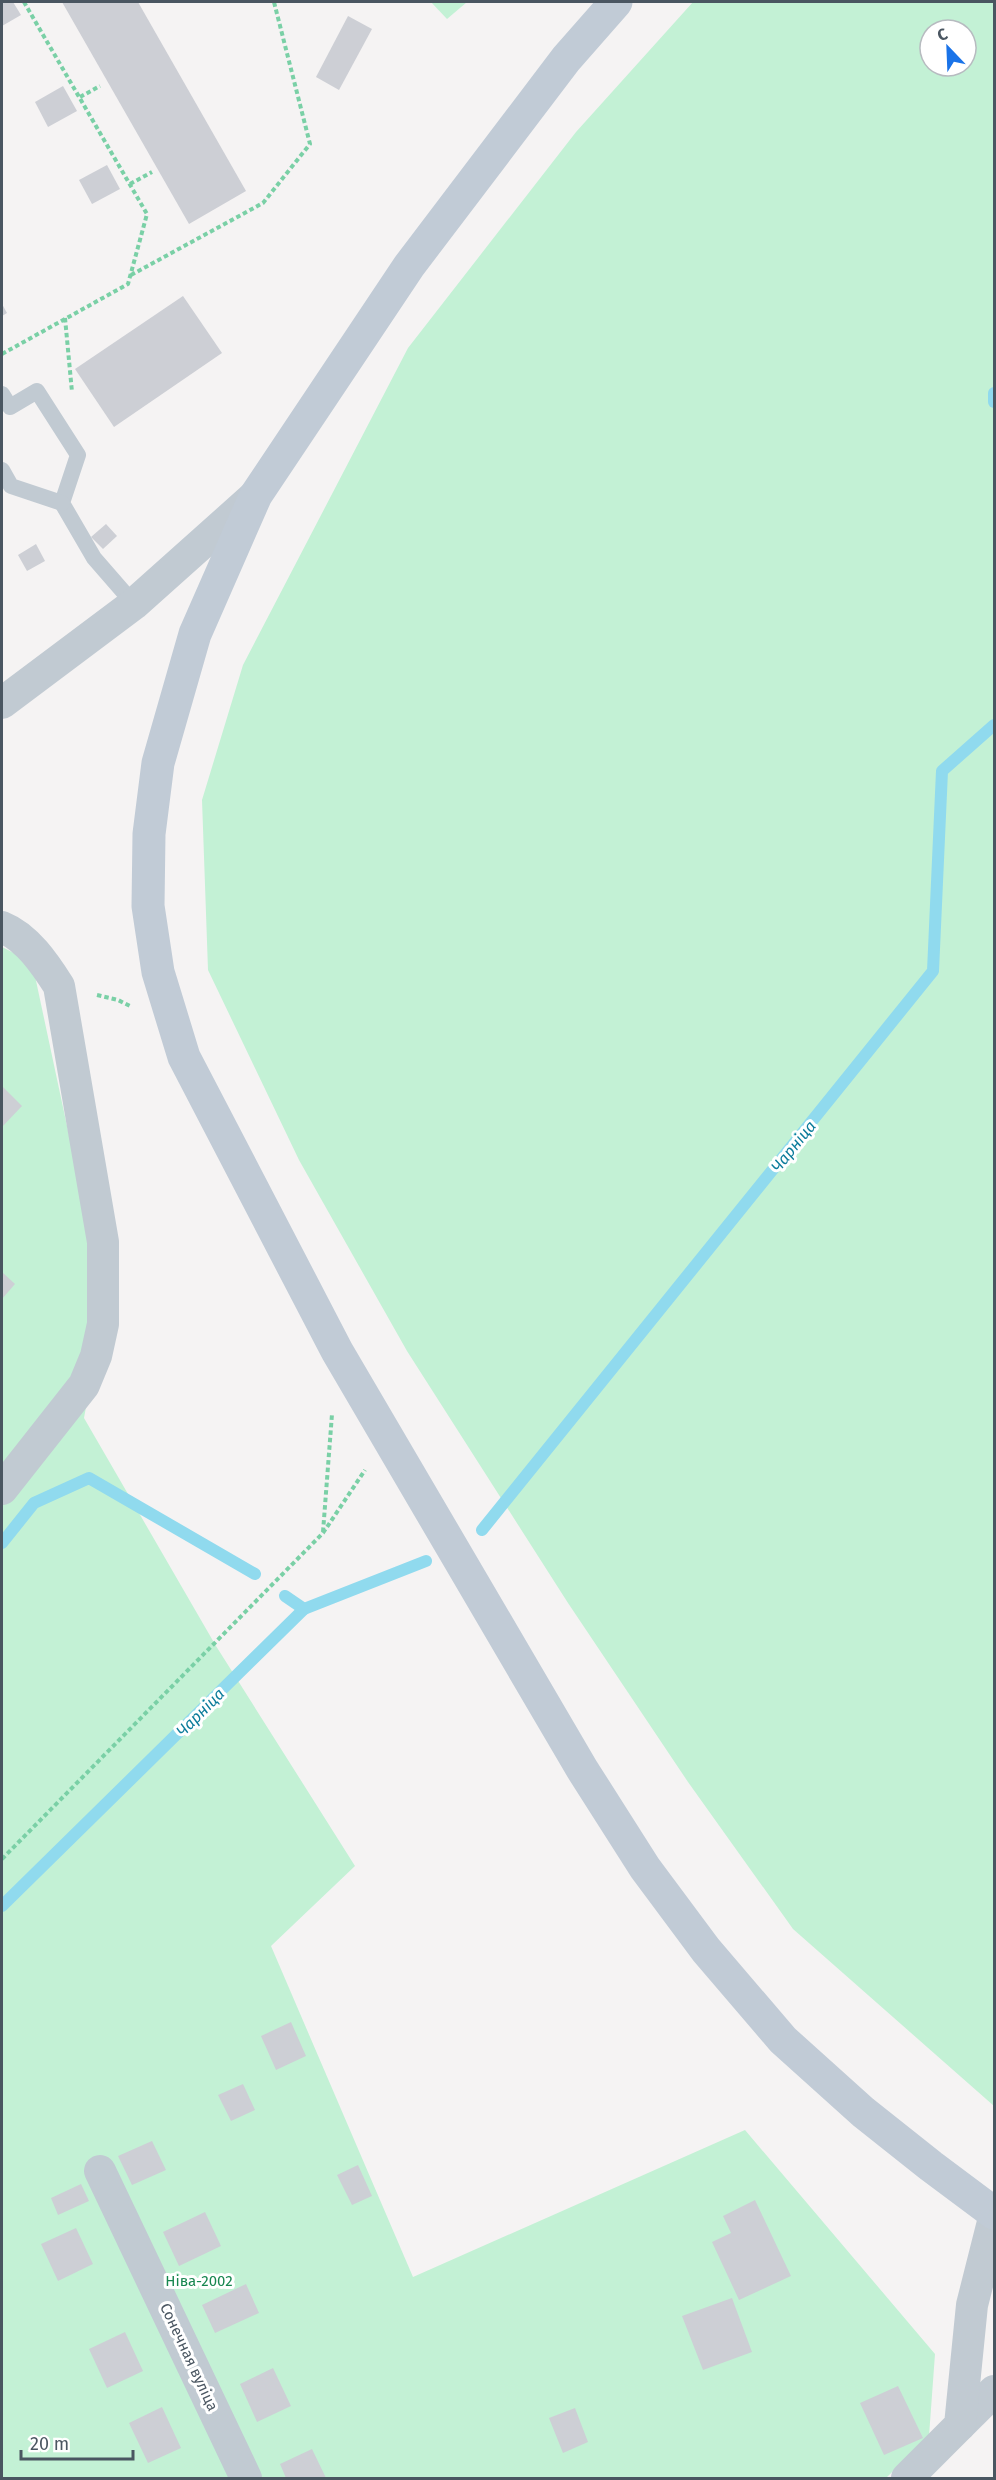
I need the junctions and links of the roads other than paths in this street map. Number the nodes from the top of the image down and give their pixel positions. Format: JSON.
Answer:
{"nodes":[{"id":1,"x":616,"y":2,"type":"edge"},
{"id":2,"x":4,"y":405,"type":"edge"},
{"id":3,"x":2,"y":470,"type":"edge"},
{"id":4,"x":256,"y":495,"type":"junction"},
{"id":5,"x":62,"y":503,"type":"junction"},
{"id":6,"x":134,"y":604,"type":"junction"},
{"id":7,"x":2,"y":703,"type":"edge"},
{"id":8,"x":2,"y":927,"type":"edge"},
{"id":9,"x":2,"y":1489,"type":"edge"},
{"id":10,"x":100,"y":2171,"type":"dead end"},
{"id":11,"x":994,"y":2213,"type":"edge"},
{"id":12,"x":994,"y":2218,"type":"edge"},
{"id":13,"x":994,"y":2391,"type":"edge"},
{"id":14,"x":960,"y":2425,"type":"junction"},
{"id":15,"x":246,"y":2478,"type":"edge"},
{"id":16,"x":907,"y":2478,"type":"edge"}],
"edges":[{"from":1,"to":4,"type":"street"},
{"from":2,"to":5,"type":"lane"},
{"from":3,"to":5,"type":"lane"},
{"from":4,"to":6,"type":"street"},
{"from":4,"to":11,"type":"street"},
{"from":5,"to":6,"type":"lane"},
{"from":6,"to":7,"type":"street"},
{"from":8,"to":9,"type":"street"},
{"from":10,"to":15,"type":"street","name":"Сонечная вуліца"},
{"from":12,"to":14,"type":"street"},
{"from":13,"to":14,"type":"street"},
{"from":14,"to":16,"type":"street"}]}
